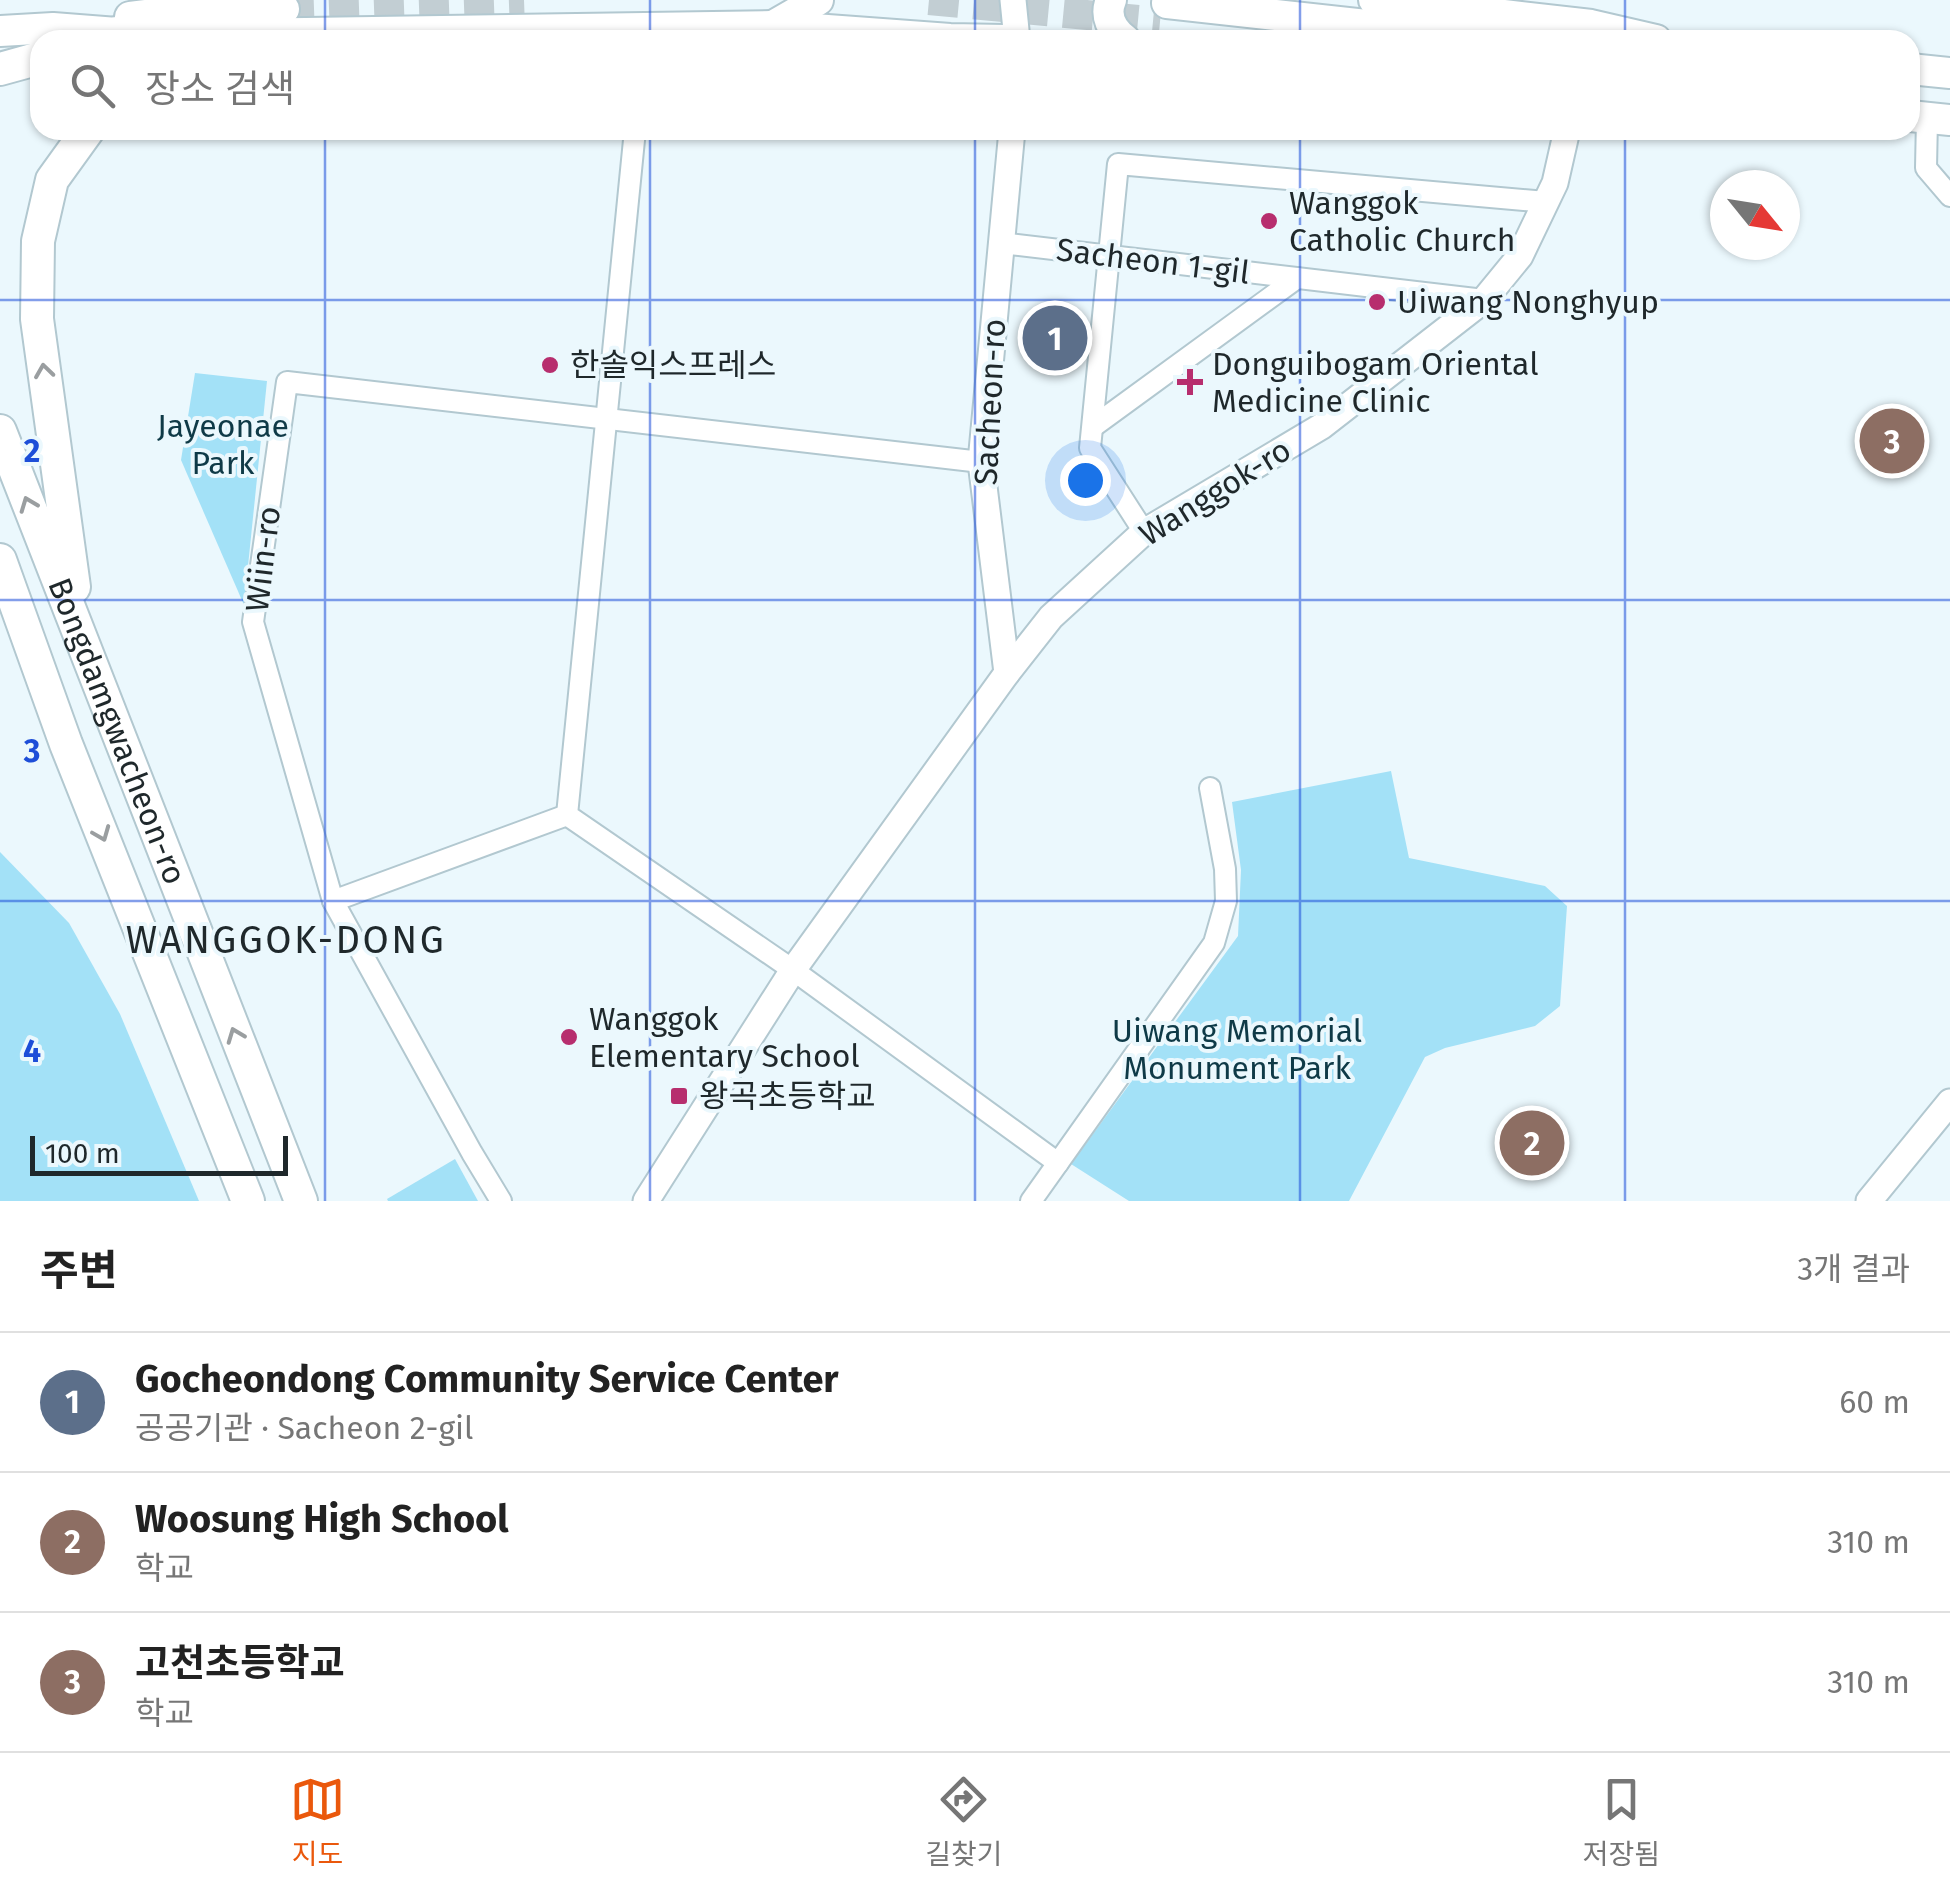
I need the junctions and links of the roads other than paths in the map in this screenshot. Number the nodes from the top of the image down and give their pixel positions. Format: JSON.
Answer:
{"nodes":[{"id":1,"x":818,"y":0,"type":"edge"},
{"id":2,"x":1013,"y":0,"type":"edge"},
{"id":3,"x":1112,"y":0,"type":"edge"},
{"id":4,"x":1374,"y":0,"type":"edge"},
{"id":5,"x":1468,"y":5,"type":"edge"},
{"id":6,"x":284,"y":8,"type":"dead end"},
{"id":7,"x":773,"y":26,"type":"junction"},
{"id":8,"x":98,"y":30,"type":"edge"},
{"id":9,"x":574,"y":30,"type":"edge"},
{"id":10,"x":827,"y":30,"type":"edge"},
{"id":11,"x":1016,"y":30,"type":"edge"},
{"id":12,"x":1114,"y":30,"type":"edge"},
{"id":13,"x":1265,"y":30,"type":"edge"},
{"id":14,"x":1382,"y":30,"type":"edge"},
{"id":15,"x":1613,"y":30,"type":"edge"},
{"id":16,"x":0,"y":32,"type":"edge"},
{"id":17,"x":30,"y":39,"type":"edge"},
{"id":18,"x":30,"y":52,"type":"edge"},
{"id":19,"x":1920,"y":69,"type":"edge"},
{"id":20,"x":0,"y":70,"type":"edge"},
{"id":21,"x":1950,"y":72,"type":"edge"},
{"id":22,"x":1929,"y":118,"type":"edge"},
{"id":23,"x":81,"y":140,"type":"edge"},
{"id":24,"x":634,"y":140,"type":"edge"},
{"id":25,"x":1011,"y":140,"type":"edge"},
{"id":26,"x":1565,"y":140,"type":"edge"},
{"id":27,"x":1950,"y":196,"type":"edge"},
{"id":28,"x":1546,"y":202,"type":"junction"},
{"id":29,"x":1001,"y":243,"type":"junction"},
{"id":30,"x":1110,"y":256,"type":"junction"},
{"id":31,"x":1297,"y":278,"type":"junction"},
{"id":32,"x":1484,"y":300,"type":"junction"},
{"id":33,"x":0,"y":408,"type":"edge"},
{"id":34,"x":606,"y":417,"type":"junction"},
{"id":35,"x":1094,"y":426,"type":"junction"},
{"id":36,"x":0,"y":432,"type":"edge"},
{"id":37,"x":981,"y":462,"type":"junction"},
{"id":38,"x":13,"y":464,"type":"junction"},
{"id":39,"x":1144,"y":532,"type":"junction"},
{"id":40,"x":0,"y":560,"type":"edge"},
{"id":41,"x":0,"y":608,"type":"edge"},
{"id":42,"x":81,"y":641,"type":"junction"},
{"id":43,"x":1007,"y":673,"type":"junction"},
{"id":44,"x":66,"y":744,"type":"junction"},
{"id":45,"x":1210,"y":788,"type":"dead end"},
{"id":46,"x":567,"y":815,"type":"junction"},
{"id":47,"x":333,"y":901,"type":"junction"},
{"id":48,"x":793,"y":970,"type":"junction"},
{"id":49,"x":1950,"y":1102,"type":"edge"},
{"id":50,"x":1058,"y":1163,"type":"junction"},
{"id":51,"x":296,"y":1188,"type":"edge"},
{"id":52,"x":248,"y":1201,"type":"edge"},
{"id":53,"x":501,"y":1201,"type":"edge"},
{"id":54,"x":646,"y":1201,"type":"edge"},
{"id":55,"x":1031,"y":1201,"type":"edge"},
{"id":56,"x":1869,"y":1201,"type":"edge"}],
"edges":[{"from":1,"to":7,"type":"main road"},
{"from":2,"to":11,"type":"street"},
{"from":3,"to":12,"type":"main road"},
{"from":4,"to":5,"type":"main road"},
{"from":5,"to":15,"type":"main road"},
{"from":6,"to":8,"type":"main road"},
{"from":7,"to":9,"type":"main road"},
{"from":7,"to":10,"type":"main road"},
{"from":13,"to":14,"type":"main road"},
{"from":16,"to":17,"type":"main road"},
{"from":18,"to":20,"type":"highway"},
{"from":19,"to":21,"type":"main road"},
{"from":22,"to":27,"type":"street"},
{"from":42,"to":23,"type":"highway","one_way":true},
{"from":24,"to":34,"type":"street"},
{"from":25,"to":29,"type":"street","name":"Sacheon-ro"},
{"from":26,"to":28,"type":"street","name":"Wanggok-ro"},
{"from":28,"to":30,"type":"street"},
{"from":28,"to":32,"type":"street","name":"Wanggok-ro"},
{"from":29,"to":30,"type":"street","name":"Sacheon 1-gil"},
{"from":29,"to":37,"type":"street","name":"Sacheon-ro"},
{"from":30,"to":31,"type":"street","name":"Sacheon 1-gil"},
{"from":30,"to":35,"type":"street"},
{"from":31,"to":32,"type":"street","name":"Sacheon 1-gil"},
{"from":31,"to":35,"type":"street"},
{"from":32,"to":39,"type":"street","name":"Wanggok-ro"},
{"from":33,"to":38,"type":"highway"},
{"from":34,"to":37,"type":"street","name":"Wiin-ro"},
{"from":34,"to":46,"type":"street"},
{"from":34,"to":47,"type":"street","name":"Wiin-ro"},
{"from":35,"to":39,"type":"street"},
{"from":36,"to":38,"type":"highway","name":"Bongdamgwacheon-ro"},
{"from":37,"to":43,"type":"street","name":"Sacheon-ro"},
{"from":42,"to":38,"type":"highway","name":"Bongdamgwacheon-ro","one_way":true},
{"from":39,"to":43,"type":"street","name":"Wanggok-ro"},
{"from":40,"to":44,"type":"highway","name":"Bongdamgwacheon-ro"},
{"from":41,"to":44,"type":"highway"},
{"from":51,"to":42,"type":"highway","name":"Bongdamgwacheon-ro","one_way":true},
{"from":43,"to":48,"type":"street","name":"Wanggok-ro"},
{"from":44,"to":52,"type":"highway","name":"Bongdamgwacheon-ro","one_way":true},
{"from":45,"to":50,"type":"street"},
{"from":46,"to":47,"type":"street"},
{"from":46,"to":48,"type":"street"},
{"from":47,"to":53,"type":"street","name":"Wiin-ro"},
{"from":48,"to":50,"type":"street"},
{"from":48,"to":54,"type":"street","name":"Wanggok-ro"},
{"from":49,"to":56,"type":"street"},
{"from":50,"to":55,"type":"street"}]}
